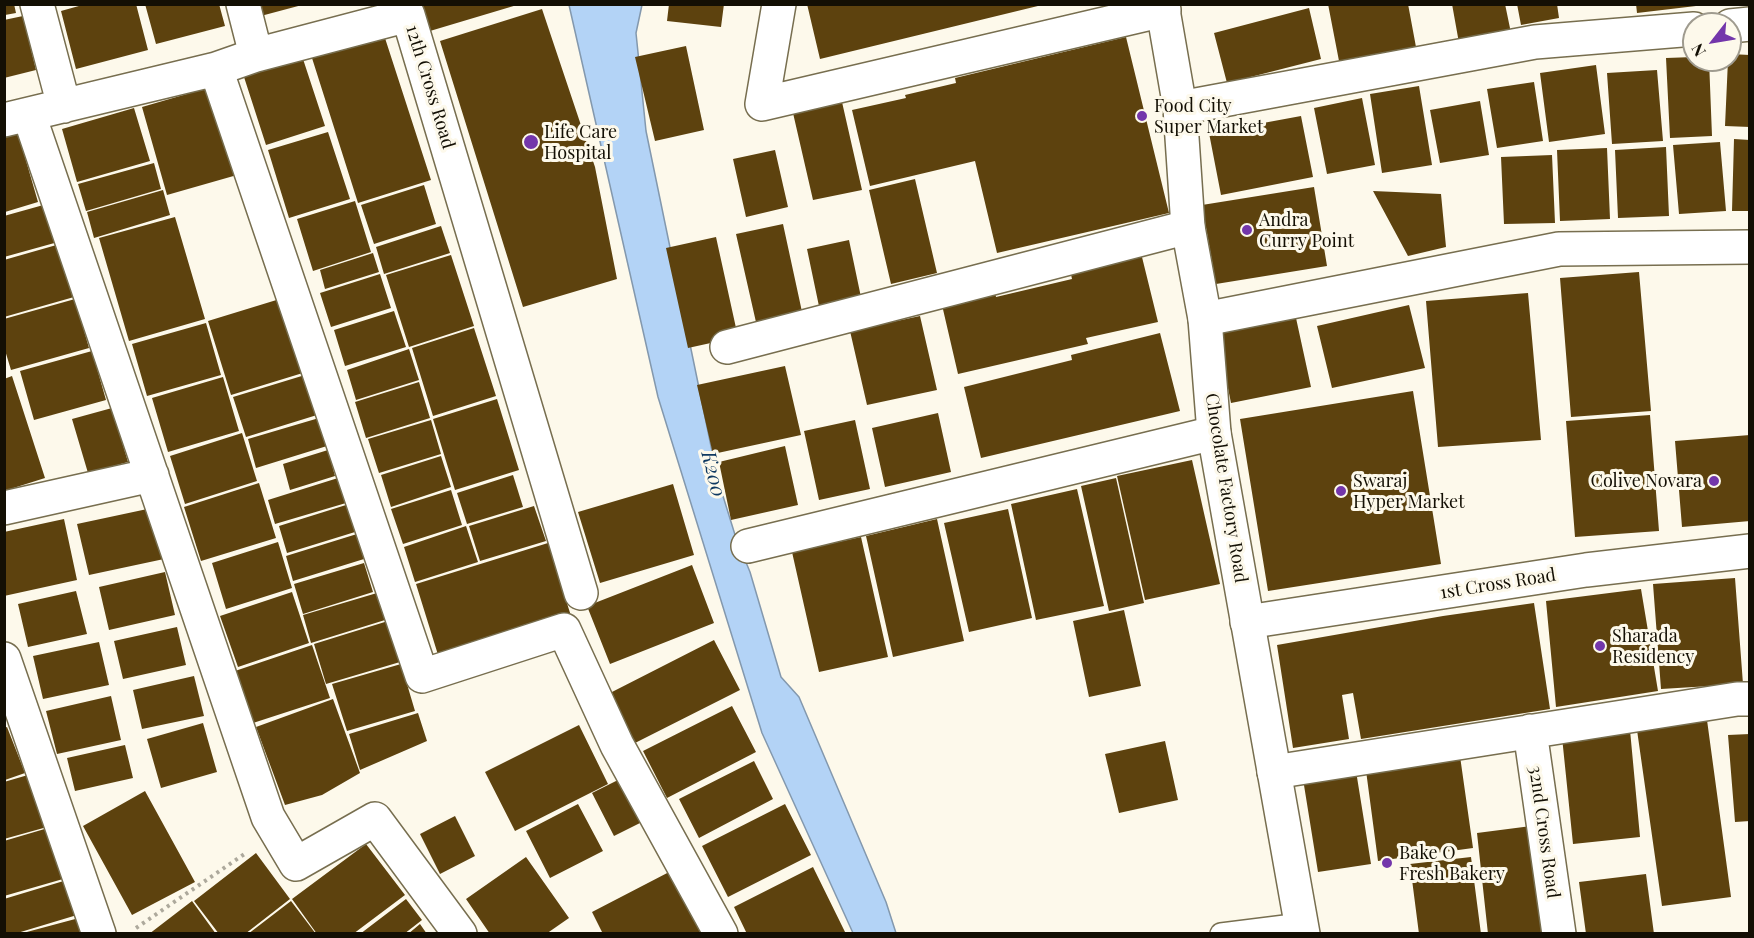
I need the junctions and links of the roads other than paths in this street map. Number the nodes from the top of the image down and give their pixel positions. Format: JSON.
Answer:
{"nodes":[{"id":1,"x":37,"y":4,"type":"edge"},
{"id":2,"x":243,"y":4,"type":"edge"},
{"id":3,"x":779,"y":4,"type":"edge"},
{"id":4,"x":1163,"y":7,"type":"edge"},
{"id":5,"x":1682,"y":30,"type":"edge"},
{"id":6,"x":256,"y":55,"type":"junction"},
{"id":7,"x":216,"y":69,"type":"junction"},
{"id":8,"x":64,"y":106,"type":"junction"},
{"id":9,"x":1180,"y":108,"type":"junction"},
{"id":10,"x":17,"y":117,"type":"edge"},
{"id":11,"x":1188,"y":227,"type":"junction"},
{"id":12,"x":1749,"y":247,"type":"edge"},
{"id":13,"x":1204,"y":320,"type":"junction"},
{"id":14,"x":727,"y":347,"type":"dead end"},
{"id":15,"x":1214,"y":433,"type":"junction"},
{"id":16,"x":152,"y":475,"type":"junction"},
{"id":17,"x":4,"y":508,"type":"edge"},
{"id":18,"x":748,"y":546,"type":"dead end"},
{"id":19,"x":1749,"y":550,"type":"edge"},
{"id":20,"x":581,"y":593,"type":"dead end"},
{"id":21,"x":1247,"y":622,"type":"junction"},
{"id":22,"x":4,"y":659,"type":"edge"},
{"id":23,"x":1749,"y":699,"type":"edge"},
{"id":24,"x":1530,"y":731,"type":"junction"},
{"id":25,"x":1274,"y":772,"type":"junction"},
{"id":26,"x":1302,"y":928,"type":"edge"},
{"id":27,"x":99,"y":933,"type":"edge"},
{"id":28,"x":460,"y":933,"type":"edge"},
{"id":29,"x":721,"y":933,"type":"edge"},
{"id":30,"x":1221,"y":933,"type":"edge"},
{"id":31,"x":1558,"y":933,"type":"edge"}],
"edges":[{"from":1,"to":8,"type":"street"},
{"from":2,"to":6,"type":"street"},
{"from":3,"to":4,"type":"street"},
{"from":4,"to":9,"type":"street","name":"Chocolate Factory Road"},
{"from":5,"to":9,"type":"street"},
{"from":6,"to":7,"type":"street","name":"12th Cross Road"},
{"from":6,"to":20,"type":"street","name":"12th Cross Road"},
{"from":7,"to":8,"type":"street","name":"12th Cross Road"},
{"from":7,"to":29,"type":"street"},
{"from":8,"to":10,"type":"street","name":"12th Cross Road"},
{"from":9,"to":11,"type":"street","name":"Chocolate Factory Road"},
{"from":10,"to":16,"type":"street"},
{"from":11,"to":13,"type":"street","name":"Chocolate Factory Road"},
{"from":11,"to":14,"type":"street"},
{"from":12,"to":13,"type":"street"},
{"from":13,"to":15,"type":"street","name":"Chocolate Factory Road"},
{"from":15,"to":18,"type":"street"},
{"from":15,"to":21,"type":"street","name":"Chocolate Factory Road"},
{"from":16,"to":17,"type":"street"},
{"from":16,"to":28,"type":"street"},
{"from":19,"to":21,"type":"street","name":"1st Cross Road"},
{"from":21,"to":25,"type":"street","name":"Chocolate Factory Road"},
{"from":22,"to":27,"type":"street"},
{"from":23,"to":24,"type":"street"},
{"from":24,"to":25,"type":"street"},
{"from":24,"to":31,"type":"street","name":"32nd Cross Road"},
{"from":25,"to":26,"type":"street","name":"Chocolate Factory Road"},
{"from":26,"to":30,"type":"lane"}]}
